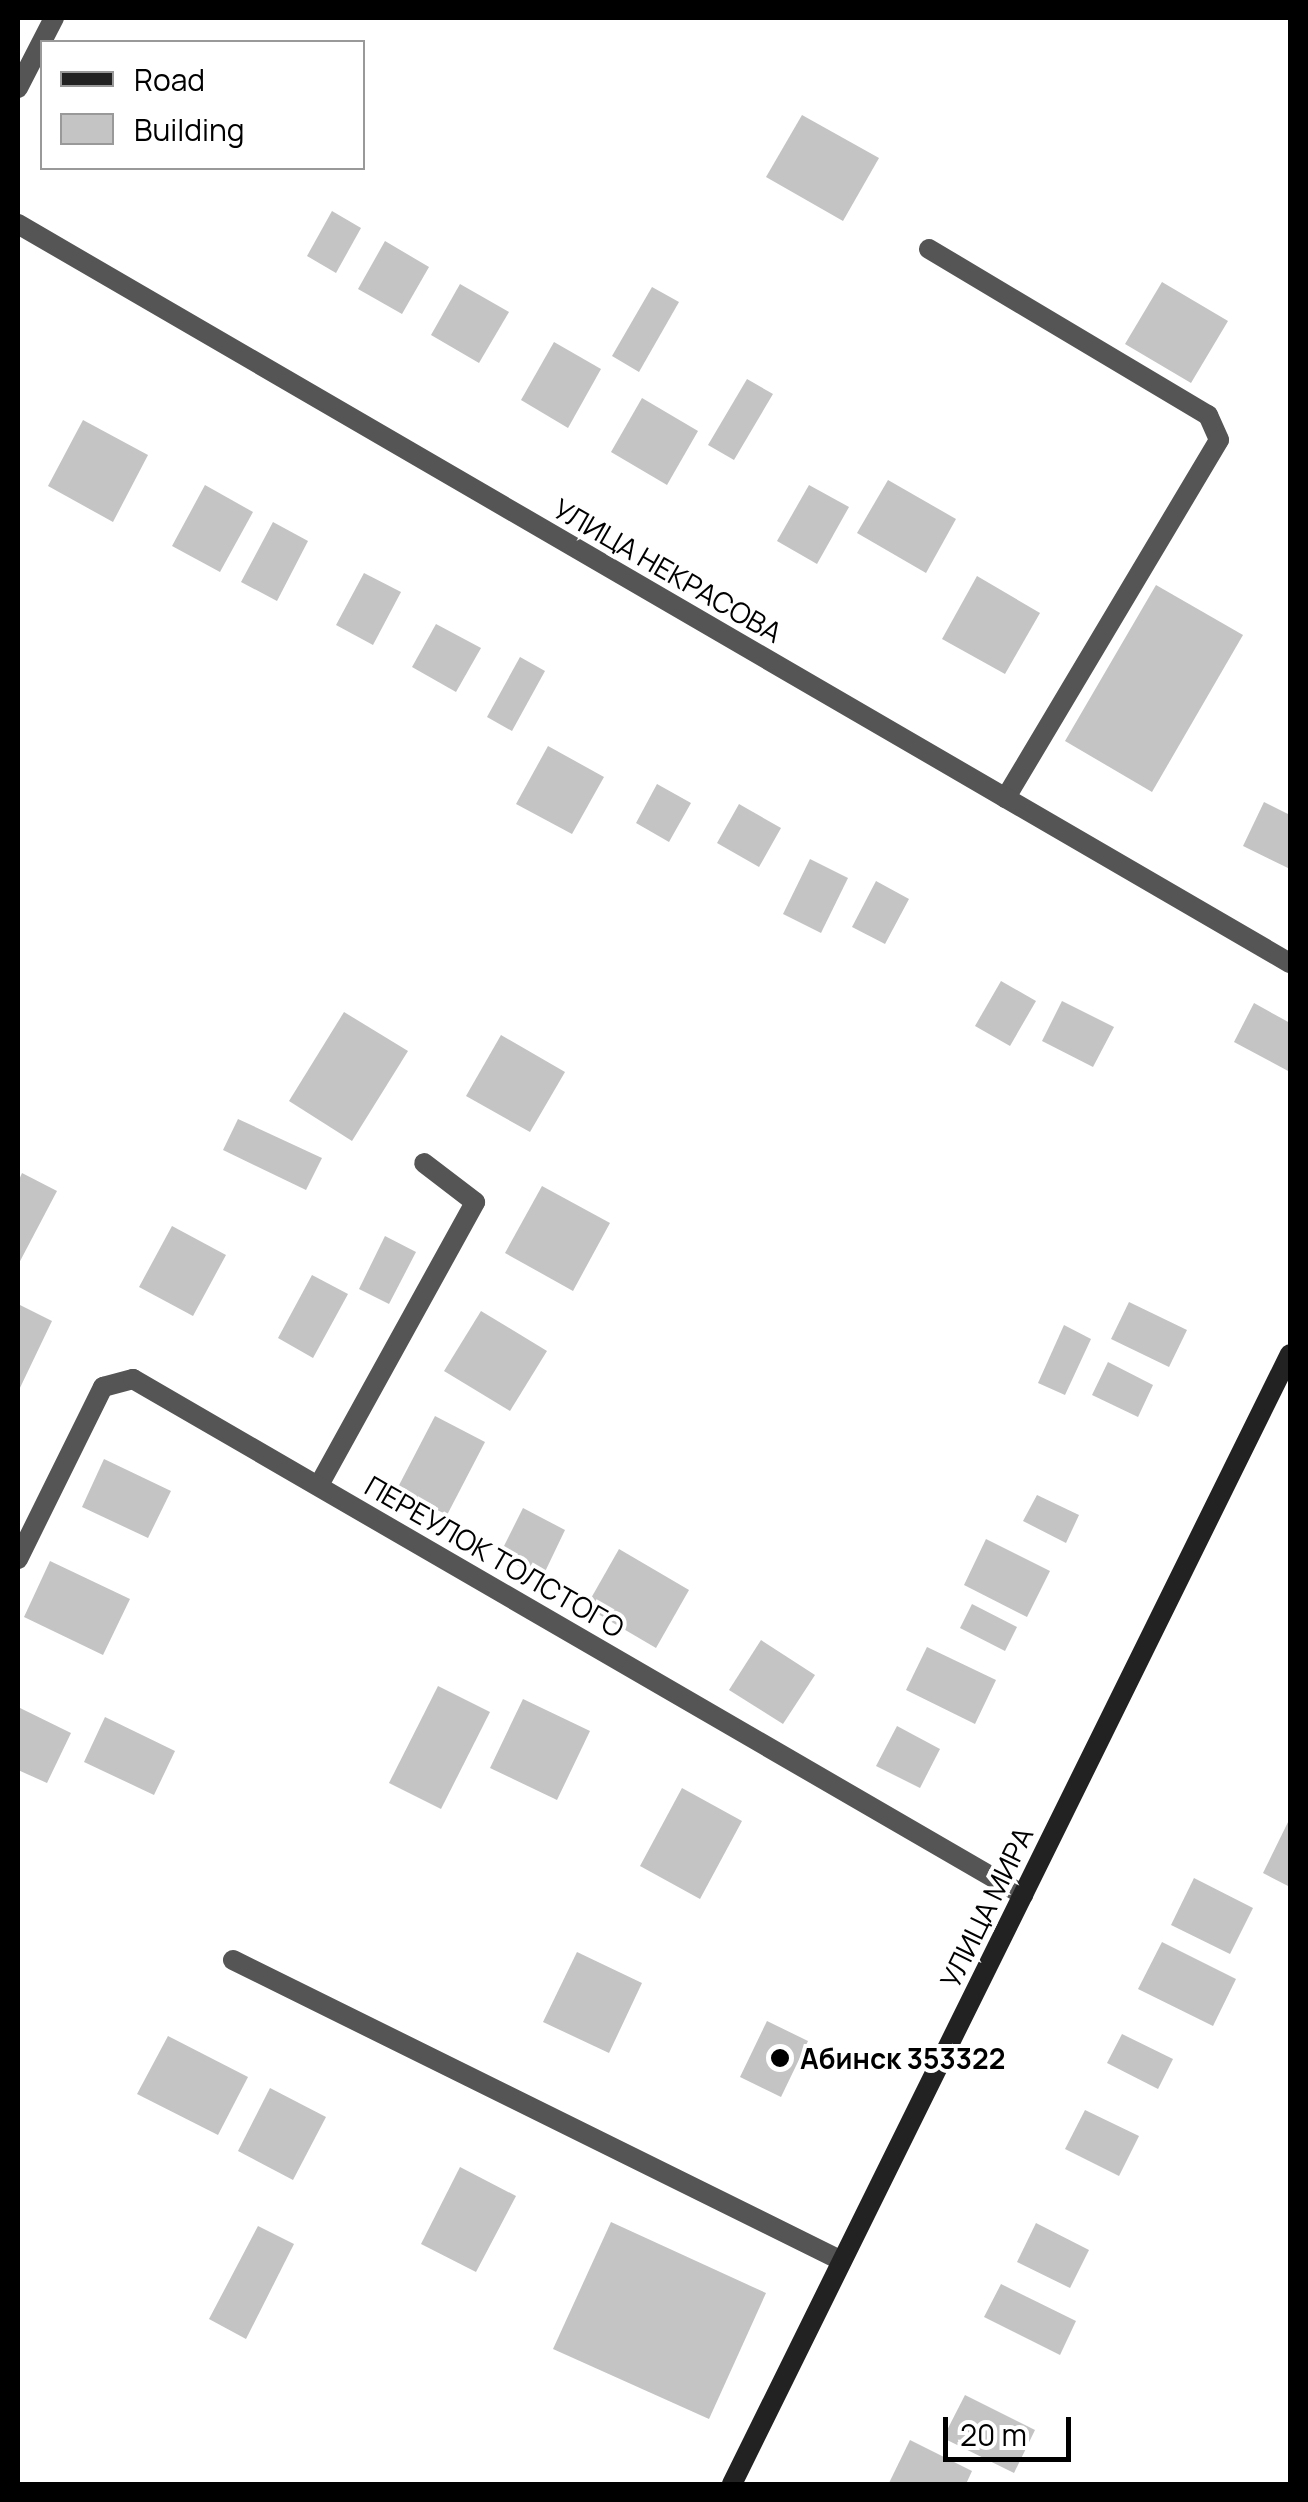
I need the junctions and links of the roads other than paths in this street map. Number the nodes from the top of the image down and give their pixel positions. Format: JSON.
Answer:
{"nodes":[{"id":1,"x":40,"y":45,"type":"edge"},
{"id":2,"x":18,"y":88,"type":"edge"},
{"id":3,"x":18,"y":224,"type":"edge"},
{"id":4,"x":929,"y":248,"type":"dead end"},
{"id":5,"x":1006,"y":798,"type":"junction"},
{"id":6,"x":1290,"y":963,"type":"edge"},
{"id":7,"x":424,"y":1163,"type":"dead end"},
{"id":8,"x":1290,"y":1354,"type":"edge"},
{"id":9,"x":319,"y":1485,"type":"junction"},
{"id":10,"x":18,"y":1559,"type":"edge"},
{"id":11,"x":1023,"y":1894,"type":"junction"},
{"id":12,"x":233,"y":1960,"type":"dead end"},
{"id":13,"x":842,"y":2260,"type":"junction"},
{"id":14,"x":732,"y":2484,"type":"edge"}],
"edges":[{"from":1,"to":2,"type":"street"},
{"from":3,"to":5,"type":"street","name":"УЛИЦА НЕКРАСОВА"},
{"from":4,"to":5,"type":"street"},
{"from":5,"to":6,"type":"street","name":"УЛИЦА НЕКРАСОВА"},
{"from":7,"to":9,"type":"street"},
{"from":8,"to":11,"type":"main road","name":"УЛИЦА МИРА"},
{"from":9,"to":10,"type":"street","name":"ПЕРЕУЛОК ТОЛСТОГО"},
{"from":9,"to":11,"type":"street","name":"ПЕРЕУЛОК ТОЛСТОГО"},
{"from":11,"to":13,"type":"main road","name":"УЛИЦА МИРА"},
{"from":12,"to":13,"type":"street"},
{"from":13,"to":14,"type":"main road","name":"УЛИЦА МИРА"}]}
